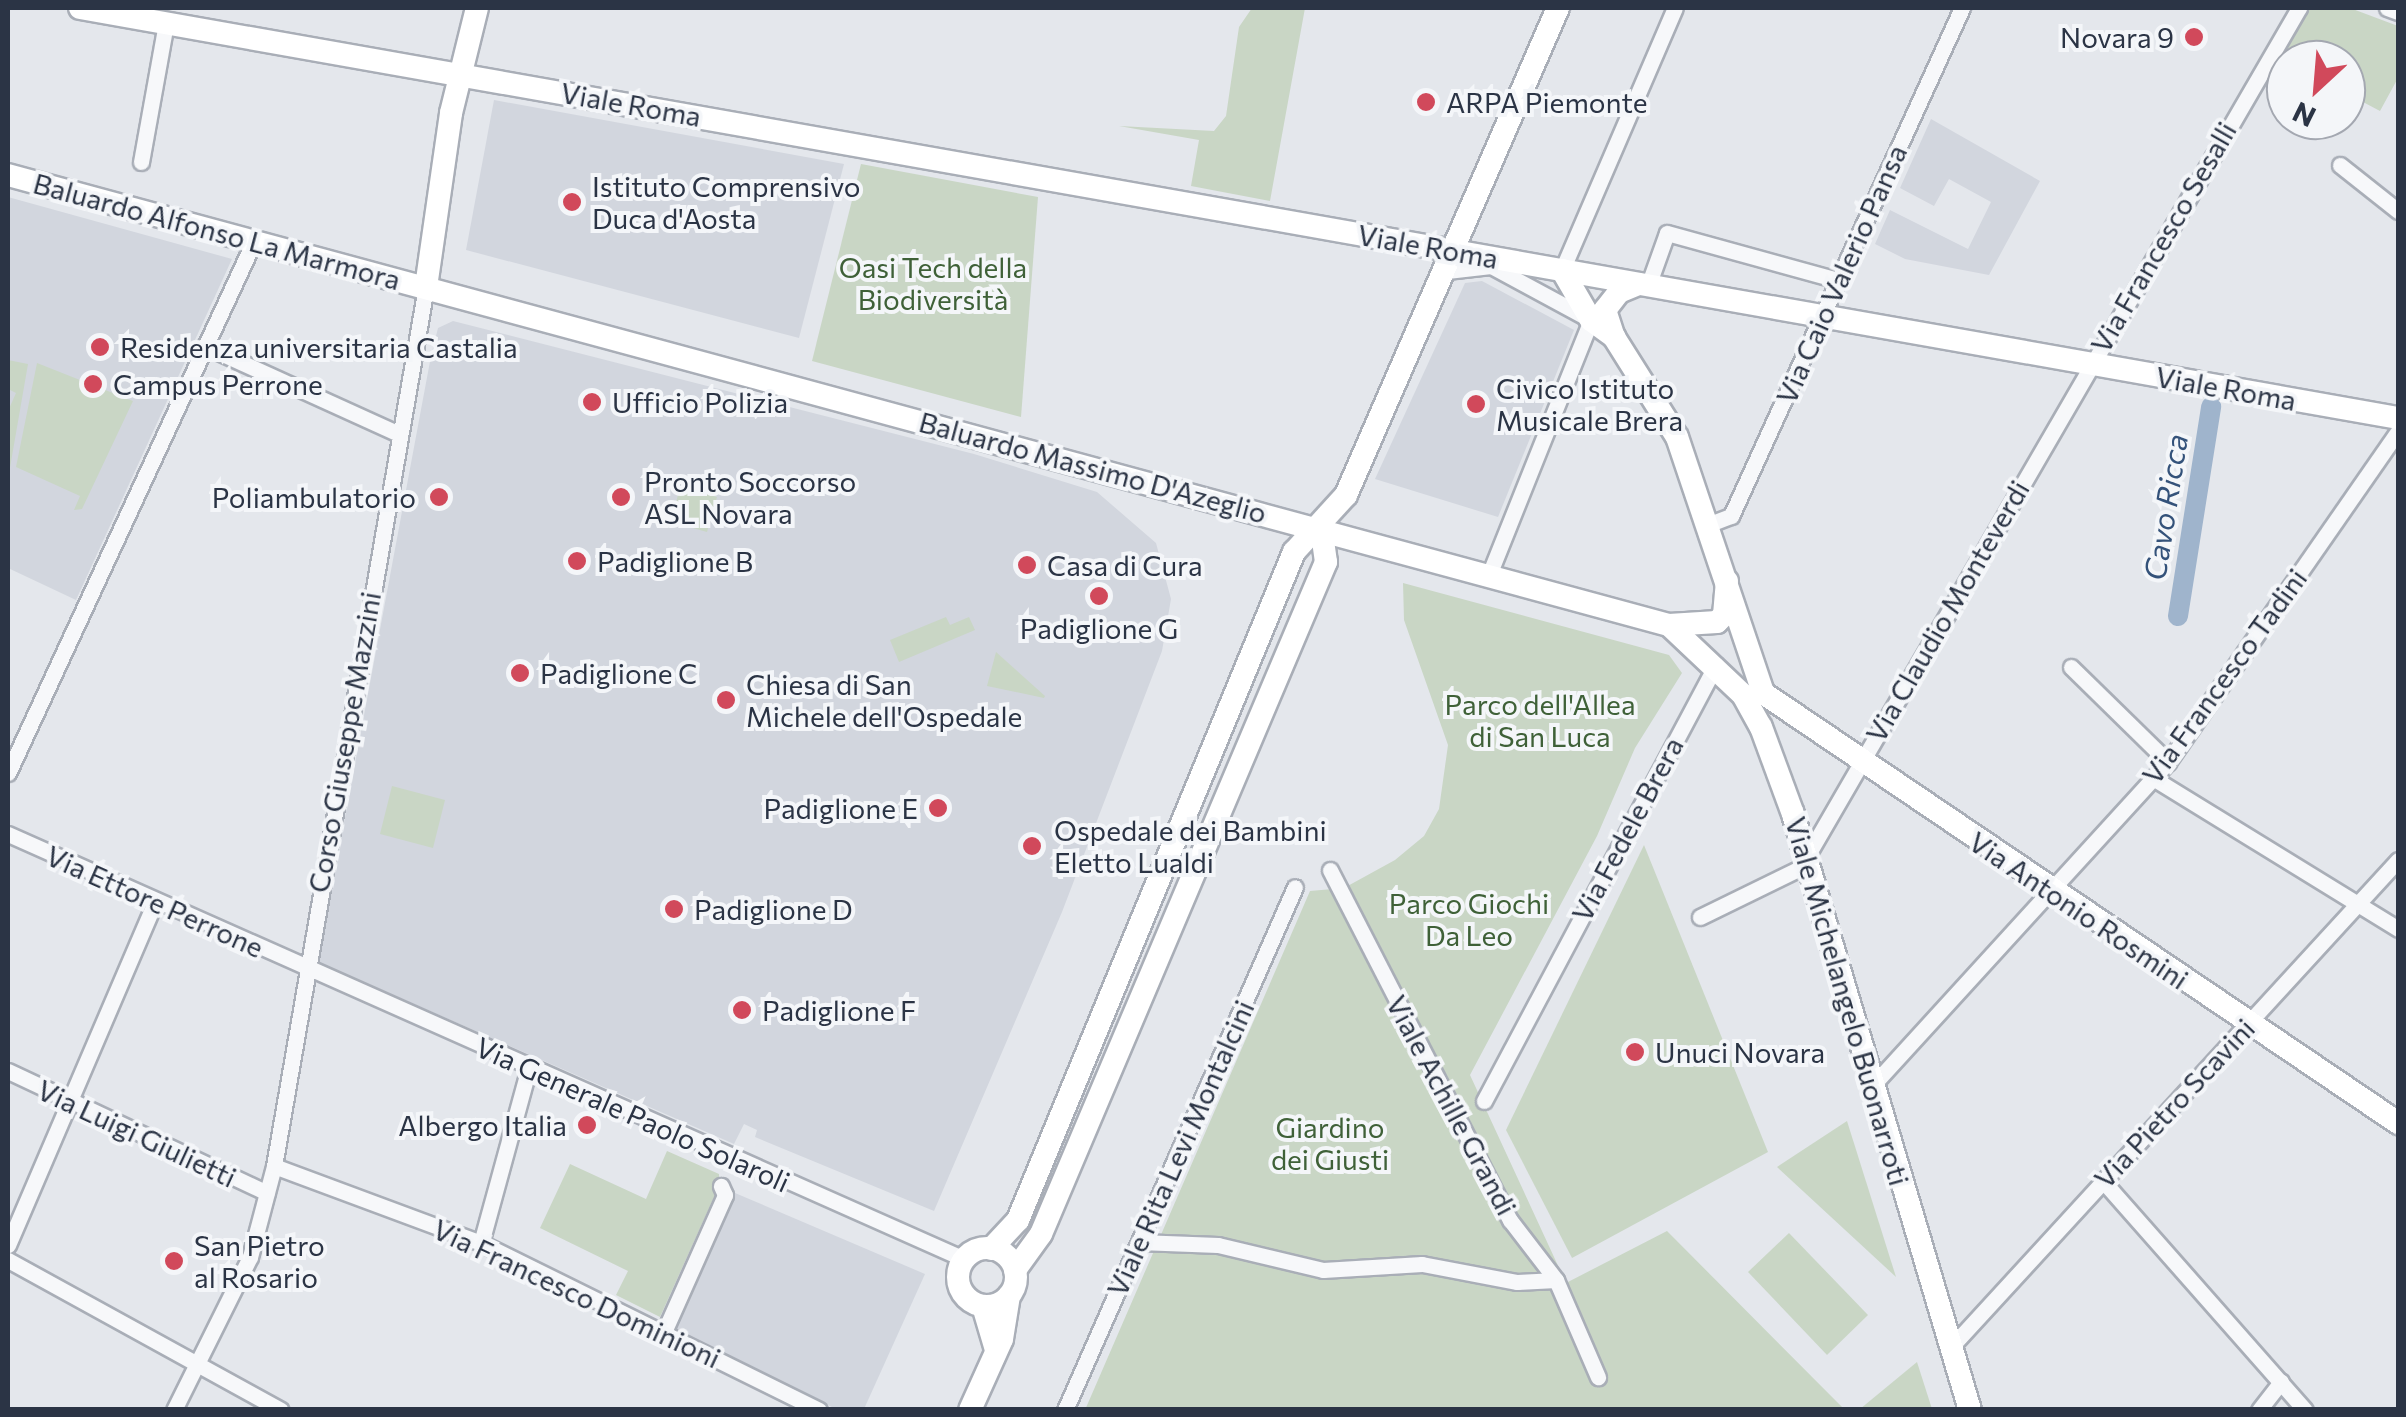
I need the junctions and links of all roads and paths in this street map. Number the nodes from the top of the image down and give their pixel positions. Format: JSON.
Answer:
{"nodes":[{"id":1,"x":80,"y":8,"type":"edge"},
{"id":2,"x":477,"y":8,"type":"edge"},
{"id":3,"x":1558,"y":8,"type":"edge"},
{"id":4,"x":1675,"y":8,"type":"edge"},
{"id":5,"x":1962,"y":8,"type":"edge"},
{"id":6,"x":2299,"y":8,"type":"edge"},
{"id":7,"x":2387,"y":8,"type":"edge"},
{"id":8,"x":2398,"y":12,"type":"edge"},
{"id":9,"x":166,"y":22,"type":"junction"},
{"id":10,"x":458,"y":74,"type":"junction"},
{"id":11,"x":141,"y":162,"type":"dead end"},
{"id":12,"x":2340,"y":165,"type":"dead end"},
{"id":13,"x":8,"y":175,"type":"edge"},
{"id":14,"x":2398,"y":211,"type":"edge"},
{"id":15,"x":254,"y":241,"type":"junction"},
{"id":16,"x":1452,"y":261,"type":"junction"},
{"id":17,"x":1562,"y":270,"type":"junction"},
{"id":18,"x":1838,"y":280,"type":"junction"},
{"id":19,"x":1643,"y":285,"type":"junction"},
{"id":20,"x":426,"y":287,"type":"junction"},
{"id":21,"x":1822,"y":318,"type":"junction"},
{"id":22,"x":1591,"y":320,"type":"junction"},
{"id":23,"x":1614,"y":337,"type":"junction"},
{"id":24,"x":206,"y":346,"type":"junction"},
{"id":25,"x":2088,"y":364,"type":"junction"},
{"id":26,"x":2398,"y":418,"type":"edge"},
{"id":27,"x":2398,"y":431,"type":"edge"},
{"id":28,"x":399,"y":434,"type":"junction"},
{"id":29,"x":1707,"y":525,"type":"junction"},
{"id":30,"x":1322,"y":528,"type":"junction"},
{"id":31,"x":1488,"y":575,"type":"junction"},
{"id":32,"x":1727,"y":581,"type":"junction"},
{"id":33,"x":1276,"y":596,"type":"junction"},
{"id":34,"x":1306,"y":608,"type":"junction"},
{"id":35,"x":1669,"y":624,"type":"junction"},
{"id":36,"x":1716,"y":665,"type":"junction"},
{"id":37,"x":2071,"y":667,"type":"dead end"},
{"id":38,"x":2168,"y":762,"type":"junction"},
{"id":39,"x":1860,"y":764,"type":"junction"},
{"id":40,"x":8,"y":772,"type":"edge"},
{"id":41,"x":2153,"y":778,"type":"junction"},
{"id":42,"x":8,"y":834,"type":"edge"},
{"id":43,"x":2398,"y":860,"type":"edge"},
{"id":44,"x":1807,"y":861,"type":"junction"},
{"id":45,"x":1330,"y":870,"type":"dead end"},
{"id":46,"x":1295,"y":887,"type":"dead end"},
{"id":47,"x":2047,"y":889,"type":"junction"},
{"id":48,"x":155,"y":902,"type":"junction"},
{"id":49,"x":2358,"y":904,"type":"junction"},
{"id":50,"x":1700,"y":917,"type":"dead end"},
{"id":51,"x":2398,"y":928,"type":"edge"},
{"id":52,"x":303,"y":967,"type":"junction"},
{"id":53,"x":2248,"y":1023,"type":"junction"},
{"id":54,"x":528,"y":1067,"type":"junction"},
{"id":55,"x":8,"y":1071,"type":"edge"},
{"id":56,"x":1872,"y":1086,"type":"junction"},
{"id":57,"x":1484,"y":1101,"type":"dead end"},
{"id":58,"x":68,"y":1105,"type":"junction"},
{"id":59,"x":2398,"y":1123,"type":"edge"},
{"id":60,"x":274,"y":1166,"type":"junction"},
{"id":61,"x":2103,"y":1180,"type":"junction"},
{"id":62,"x":727,"y":1191,"type":"dead end"},
{"id":63,"x":267,"y":1195,"type":"junction"},
{"id":64,"x":482,"y":1243,"type":"junction"},
{"id":65,"x":8,"y":1245,"type":"edge"},
{"id":66,"x":1134,"y":1247,"type":"junction"},
{"id":67,"x":991,"y":1248,"type":"junction"},
{"id":68,"x":964,"y":1259,"type":"junction"},
{"id":69,"x":8,"y":1261,"type":"edge"},
{"id":70,"x":1015,"y":1270,"type":"junction"},
{"id":71,"x":1556,"y":1280,"type":"junction"},
{"id":72,"x":1010,"y":1296,"type":"junction"},
{"id":73,"x":984,"y":1306,"type":"junction"},
{"id":74,"x":664,"y":1332,"type":"junction"},
{"id":75,"x":1951,"y":1346,"type":"junction"},
{"id":76,"x":996,"y":1350,"type":"junction"},
{"id":77,"x":198,"y":1362,"type":"junction"},
{"id":78,"x":1598,"y":1378,"type":"dead end"},
{"id":79,"x":2281,"y":1382,"type":"junction"},
{"id":80,"x":174,"y":1410,"type":"edge"},
{"id":81,"x":282,"y":1410,"type":"edge"},
{"id":82,"x":819,"y":1410,"type":"edge"},
{"id":83,"x":970,"y":1410,"type":"edge"},
{"id":84,"x":1066,"y":1410,"type":"edge"},
{"id":85,"x":1970,"y":1410,"type":"edge"},
{"id":86,"x":2259,"y":1410,"type":"edge"},
{"id":87,"x":2305,"y":1410,"type":"edge"}],
"edges":[{"from":1,"to":9,"type":"street","name":"Viale Roma"},
{"from":2,"to":10,"type":"street"},
{"from":3,"to":16,"type":"street"},
{"from":4,"to":17,"type":"street"},
{"from":5,"to":18,"type":"street","name":"Via Caio Valerio Pansa"},
{"from":6,"to":25,"type":"street","name":"Via Francesco Sesalli"},
{"from":7,"to":8,"type":"street"},
{"from":9,"to":10,"type":"street","name":"Viale Roma"},
{"from":9,"to":11,"type":"street"},
{"from":10,"to":16,"type":"street","name":"Viale Roma"},
{"from":10,"to":20,"type":"street"},
{"from":12,"to":14,"type":"street"},
{"from":13,"to":15,"type":"street","name":"Baluardo Alfonso La Marmora"},
{"from":15,"to":20,"type":"street","name":"Baluardo Alfonso La Marmora"},
{"from":15,"to":24,"type":"street"},
{"from":16,"to":17,"type":"street","name":"Viale Roma"},
{"from":16,"to":22,"type":"street","name":"Viale Roma"},
{"from":16,"to":30,"type":"street"},
{"from":17,"to":19,"type":"street","name":"Viale Roma"},
{"from":17,"to":22,"type":"street"},
{"from":18,"to":19,"type":"street"},
{"from":18,"to":21,"type":"street","name":"Via Caio Valerio Pansa"},
{"from":19,"to":21,"type":"street","name":"Viale Roma"},
{"from":19,"to":23,"type":"street"},
{"from":20,"to":28,"type":"street","name":"Corso Giuseppe Mazzini"},
{"from":20,"to":30,"type":"street","name":"Baluardo Massimo D'Azeglio"},
{"from":21,"to":25,"type":"street","name":"Viale Roma"},
{"from":21,"to":29,"type":"street","name":"Via Caio Valerio Pansa"},
{"from":22,"to":23,"type":"street"},
{"from":22,"to":31,"type":"street"},
{"from":23,"to":29,"type":"street"},
{"from":24,"to":28,"type":"street"},
{"from":24,"to":40,"type":"street"},
{"from":25,"to":26,"type":"street","name":"Viale Roma"},
{"from":25,"to":39,"type":"street","name":"Via Claudio Monteverdi"},
{"from":27,"to":38,"type":"street","name":"Via Francesco Tadini"},
{"from":28,"to":52,"type":"street","name":"Corso Giuseppe Mazzini"},
{"from":29,"to":32,"type":"street"},
{"from":30,"to":31,"type":"street","name":"Baluardo Massimo D'Azeglio"},
{"from":30,"to":33,"type":"street"},
{"from":30,"to":34,"type":"street"},
{"from":31,"to":35,"type":"street","name":"Baluardo Massimo D'Azeglio"},
{"from":32,"to":35,"type":"street","name":"Baluardo Massimo D'Azeglio"},
{"from":32,"to":39,"type":"street","name":"Via Antonio Rosmini"},
{"from":33,"to":34,"type":"street"},
{"from":33,"to":67,"type":"street"},
{"from":34,"to":70,"type":"street"},
{"from":35,"to":36,"type":"street","name":"Viale Michelangelo Buonarroti"},
{"from":36,"to":44,"type":"street","name":"Viale Michelangelo Buonarroti"},
{"from":36,"to":57,"type":"street","name":"Via Fedele Brera"},
{"from":37,"to":38,"type":"street"},
{"from":38,"to":41,"type":"street","name":"Via Francesco Tadini"},
{"from":39,"to":44,"type":"street","name":"Via Claudio Monteverdi"},
{"from":39,"to":47,"type":"street","name":"Via Antonio Rosmini"},
{"from":41,"to":47,"type":"street","name":"Via Francesco Tadini"},
{"from":41,"to":49,"type":"street"},
{"from":42,"to":48,"type":"street","name":"Via Ettore Perrone"},
{"from":43,"to":49,"type":"street","name":"Via Pietro Scavini"},
{"from":44,"to":50,"type":"street"},
{"from":44,"to":56,"type":"street","name":"Viale Michelangelo Buonarroti"},
{"from":45,"to":71,"type":"street","name":"Viale Achille Grandi"},
{"from":46,"to":66,"type":"street","name":"Viale Rita Levi Montalcini"},
{"from":47,"to":53,"type":"street","name":"Via Antonio Rosmini"},
{"from":47,"to":56,"type":"street","name":"Via Francesco Tadini"},
{"from":48,"to":52,"type":"street","name":"Via Ettore Perrone"},
{"from":48,"to":58,"type":"street"},
{"from":49,"to":51,"type":"street"},
{"from":49,"to":53,"type":"street","name":"Via Pietro Scavini"},
{"from":52,"to":54,"type":"street","name":"Via Generale Paolo Solaroli"},
{"from":52,"to":60,"type":"street","name":"Corso Giuseppe Mazzini"},
{"from":53,"to":59,"type":"street","name":"Via Antonio Rosmini"},
{"from":53,"to":61,"type":"street","name":"Via Pietro Scavini"},
{"from":54,"to":64,"type":"street"},
{"from":54,"to":68,"type":"street","name":"Via Generale Paolo Solaroli"},
{"from":55,"to":58,"type":"street","name":"Via Luigi Giulietti"},
{"from":56,"to":75,"type":"street","name":"Viale Michelangelo Buonarroti"},
{"from":58,"to":63,"type":"street","name":"Via Luigi Giulietti"},
{"from":58,"to":65,"type":"street"},
{"from":60,"to":63,"type":"street","name":"Corso Giuseppe Mazzini"},
{"from":60,"to":64,"type":"street","name":"Via Francesco Dominioni"},
{"from":61,"to":75,"type":"street","name":"Via Pietro Scavini"},
{"from":61,"to":79,"type":"street"},
{"from":62,"to":74,"type":"street"},
{"from":63,"to":77,"type":"street","name":"Corso Giuseppe Mazzini"},
{"from":64,"to":74,"type":"street","name":"Via Francesco Dominioni"},
{"from":66,"to":71,"type":"street"},
{"from":66,"to":84,"type":"street","name":"Viale Rita Levi Montalcini"},
{"from":67,"to":68,"type":"street"},
{"from":67,"to":70,"type":"street"},
{"from":68,"to":73,"type":"street"},
{"from":69,"to":77,"type":"street"},
{"from":70,"to":72,"type":"street"},
{"from":71,"to":78,"type":"street","name":"Viale Achille Grandi"},
{"from":72,"to":73,"type":"street"},
{"from":72,"to":76,"type":"street"},
{"from":73,"to":76,"type":"street"},
{"from":74,"to":82,"type":"street","name":"Via Francesco Dominioni"},
{"from":75,"to":85,"type":"street","name":"Viale Michelangelo Buonarroti"},
{"from":76,"to":83,"type":"street"},
{"from":77,"to":80,"type":"street","name":"Corso Giuseppe Mazzini"},
{"from":77,"to":81,"type":"street"},
{"from":79,"to":86,"type":"street"},
{"from":79,"to":87,"type":"street"}]}
